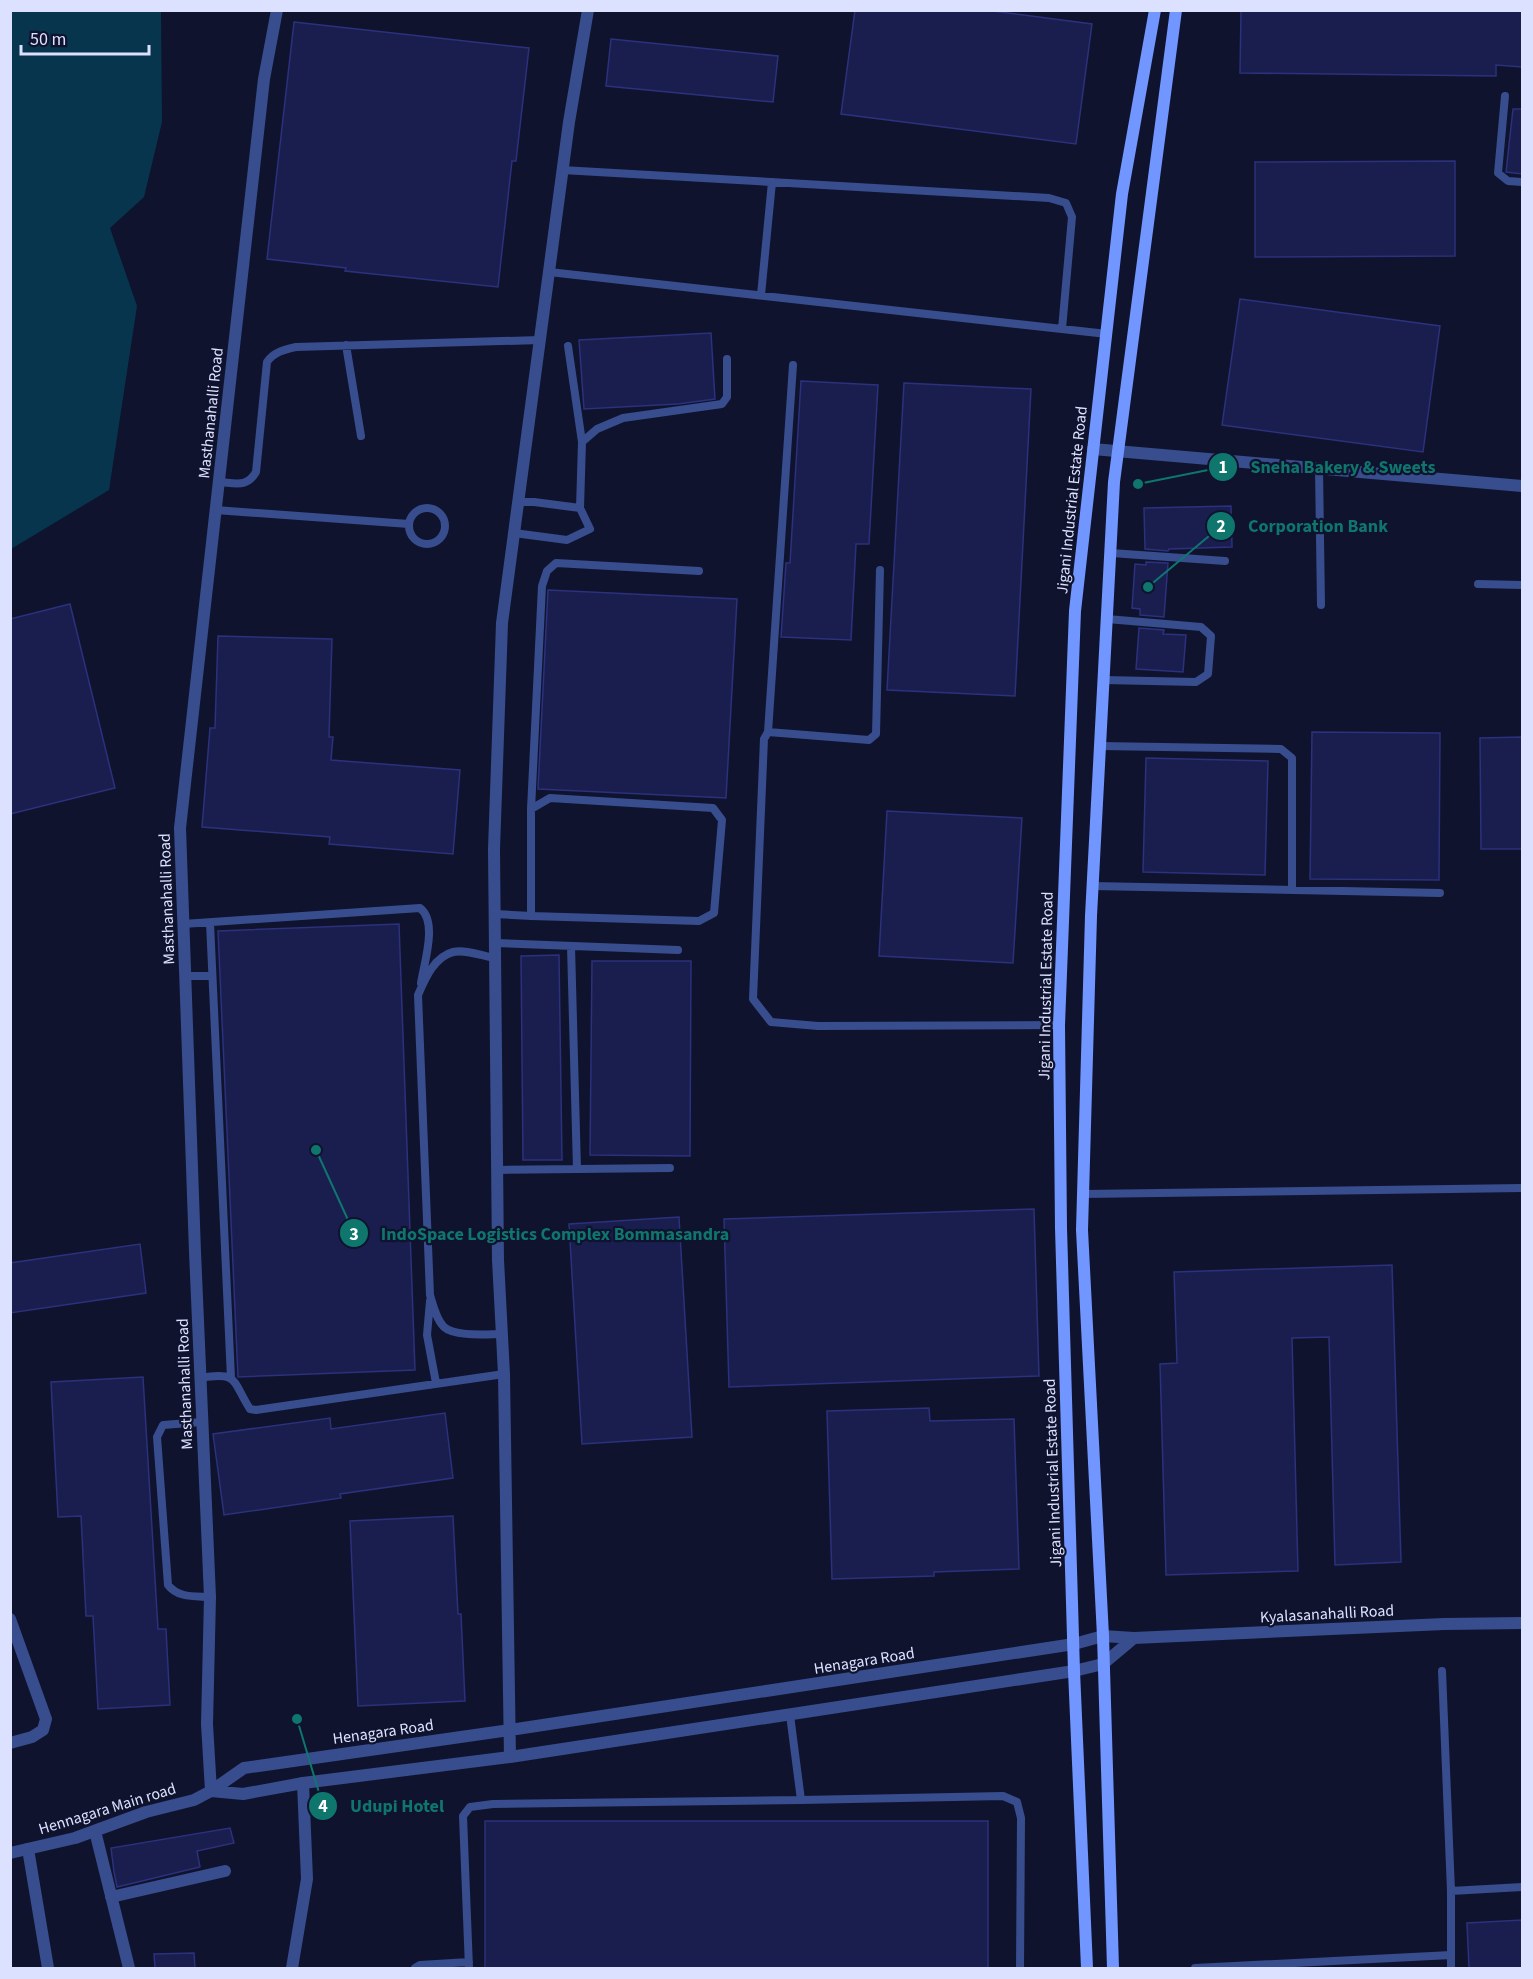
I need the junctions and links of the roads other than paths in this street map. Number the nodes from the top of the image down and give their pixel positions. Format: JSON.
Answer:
{"nodes":[{"id":1,"x":276,"y":10,"type":"edge"},
{"id":2,"x":588,"y":10,"type":"edge"},
{"id":3,"x":1155,"y":10,"type":"edge"},
{"id":4,"x":1176,"y":10,"type":"edge"},
{"id":5,"x":1504,"y":96,"type":"dead end"},
{"id":6,"x":562,"y":170,"type":"junction"},
{"id":7,"x":772,"y":182,"type":"junction"},
{"id":8,"x":1522,"y":182,"type":"edge"},
{"id":9,"x":549,"y":272,"type":"junction"},
{"id":10,"x":761,"y":295,"type":"junction"},
{"id":11,"x":1062,"y":329,"type":"junction"},
{"id":12,"x":1107,"y":334,"type":"junction"},
{"id":13,"x":540,"y":340,"type":"junction"},
{"id":14,"x":346,"y":345,"type":"junction"},
{"id":15,"x":568,"y":346,"type":"dead end"},
{"id":16,"x":727,"y":359,"type":"dead end"},
{"id":17,"x":793,"y":365,"type":"dead end"},
{"id":18,"x":361,"y":436,"type":"dead end"},
{"id":19,"x":582,"y":442,"type":"junction"},
{"id":20,"x":1093,"y":449,"type":"junction"},
{"id":21,"x":1118,"y":452,"type":"junction"},
{"id":22,"x":1319,"y":468,"type":"junction"},
{"id":23,"x":219,"y":482,"type":"junction"},
{"id":24,"x":1522,"y":486,"type":"edge"},
{"id":25,"x":518,"y":502,"type":"junction"},
{"id":26,"x":580,"y":508,"type":"junction"},
{"id":27,"x":215,"y":510,"type":"junction"},
{"id":28,"x":409,"y":524,"type":"junction"},
{"id":29,"x":514,"y":533,"type":"junction"},
{"id":30,"x":1111,"y":553,"type":"junction"},
{"id":31,"x":1225,"y":561,"type":"dead end"},
{"id":32,"x":880,"y":570,"type":"dead end"},
{"id":33,"x":699,"y":571,"type":"dead end"},
{"id":34,"x":1478,"y":584,"type":"dead end"},
{"id":35,"x":1522,"y":585,"type":"edge"},
{"id":36,"x":1321,"y":605,"type":"dead end"},
{"id":37,"x":1107,"y":619,"type":"junction"},
{"id":38,"x":1104,"y":680,"type":"junction"},
{"id":39,"x":768,"y":732,"type":"junction"},
{"id":40,"x":1100,"y":746,"type":"junction"},
{"id":41,"x":531,"y":809,"type":"junction"},
{"id":42,"x":1092,"y":886,"type":"junction"},
{"id":43,"x":1292,"y":890,"type":"junction"},
{"id":44,"x":1440,"y":893,"type":"dead end"},
{"id":45,"x":495,"y":914,"type":"junction"},
{"id":46,"x":531,"y":916,"type":"junction"},
{"id":47,"x":210,"y":923,"type":"junction"},
{"id":48,"x":183,"y":924,"type":"junction"},
{"id":49,"x":495,"y":943,"type":"junction"},
{"id":50,"x":571,"y":946,"type":"junction"},
{"id":51,"x":678,"y":950,"type":"dead end"},
{"id":52,"x":495,"y":958,"type":"junction"},
{"id":53,"x":185,"y":976,"type":"junction"},
{"id":54,"x":212,"y":976,"type":"junction"},
{"id":55,"x":418,"y":995,"type":"junction"},
{"id":56,"x":1059,"y":1025,"type":"junction"},
{"id":57,"x":670,"y":1168,"type":"dead end"},
{"id":58,"x":577,"y":1169,"type":"junction"},
{"id":59,"x":497,"y":1170,"type":"junction"},
{"id":60,"x":1522,"y":1188,"type":"edge"},
{"id":61,"x":1083,"y":1194,"type":"junction"},
{"id":62,"x":430,"y":1295,"type":"junction"},
{"id":63,"x":502,"y":1334,"type":"junction"},
{"id":64,"x":504,"y":1374,"type":"junction"},
{"id":65,"x":200,"y":1378,"type":"junction"},
{"id":66,"x":231,"y":1378,"type":"junction"},
{"id":67,"x":436,"y":1383,"type":"junction"},
{"id":68,"x":202,"y":1422,"type":"junction"},
{"id":69,"x":210,"y":1597,"type":"junction"},
{"id":70,"x":10,"y":1619,"type":"edge"},
{"id":71,"x":1522,"y":1623,"type":"edge"},
{"id":72,"x":1103,"y":1636,"type":"junction"},
{"id":73,"x":1134,"y":1638,"type":"junction"},
{"id":74,"x":1074,"y":1644,"type":"junction"},
{"id":75,"x":1103,"y":1664,"type":"junction"},
{"id":76,"x":1074,"y":1671,"type":"junction"},
{"id":77,"x":1442,"y":1671,"type":"dead end"},
{"id":78,"x":790,"y":1715,"type":"junction"},
{"id":79,"x":510,"y":1730,"type":"junction"},
{"id":80,"x":10,"y":1743,"type":"edge"},
{"id":81,"x":510,"y":1757,"type":"junction"},
{"id":82,"x":303,"y":1783,"type":"junction"},
{"id":83,"x":211,"y":1791,"type":"junction"},
{"id":84,"x":801,"y":1800,"type":"junction"},
{"id":85,"x":95,"y":1831,"type":"junction"},
{"id":86,"x":28,"y":1849,"type":"junction"},
{"id":87,"x":10,"y":1853,"type":"edge"},
{"id":88,"x":225,"y":1871,"type":"dead end"},
{"id":89,"x":1522,"y":1887,"type":"edge"},
{"id":90,"x":1451,"y":1891,"type":"junction"},
{"id":91,"x":111,"y":1897,"type":"junction"},
{"id":92,"x":1451,"y":1955,"type":"junction"},
{"id":93,"x":469,"y":1965,"type":"edge"},
{"id":94,"x":48,"y":1968,"type":"edge"},
{"id":95,"x":129,"y":1968,"type":"edge"},
{"id":96,"x":292,"y":1968,"type":"edge"},
{"id":97,"x":415,"y":1968,"type":"edge"},
{"id":98,"x":1020,"y":1968,"type":"edge"},
{"id":99,"x":1087,"y":1968,"type":"edge"},
{"id":100,"x":1113,"y":1968,"type":"edge"},
{"id":101,"x":1195,"y":1968,"type":"edge"},
{"id":102,"x":1451,"y":1968,"type":"edge"}],
"edges":[{"from":1,"to":23,"type":"street","name":"Masthanahalli Road"},
{"from":2,"to":6,"type":"street"},
{"from":3,"to":12,"type":"main road","name":"Jigani Industrial Estate Road"},
{"from":4,"to":21,"type":"main road"},
{"from":5,"to":8,"type":"lane"},
{"from":6,"to":7,"type":"lane"},
{"from":6,"to":9,"type":"street"},
{"from":7,"to":10,"type":"lane"},
{"from":7,"to":11,"type":"lane"},
{"from":9,"to":10,"type":"lane"},
{"from":9,"to":13,"type":"street"},
{"from":10,"to":11,"type":"lane"},
{"from":11,"to":12,"type":"lane"},
{"from":12,"to":20,"type":"main road","name":"Jigani Industrial Estate Road"},
{"from":13,"to":14,"type":"lane"},
{"from":13,"to":25,"type":"street"},
{"from":14,"to":18,"type":"lane"},
{"from":14,"to":23,"type":"lane"},
{"from":15,"to":19,"type":"lane"},
{"from":16,"to":19,"type":"lane"},
{"from":17,"to":39,"type":"lane"},
{"from":19,"to":26,"type":"lane"},
{"from":20,"to":21,"type":"street"},
{"from":20,"to":56,"type":"main road","name":"Jigani Industrial Estate Road"},
{"from":21,"to":22,"type":"street"},
{"from":21,"to":30,"type":"main road"},
{"from":22,"to":24,"type":"street"},
{"from":22,"to":36,"type":"lane"},
{"from":23,"to":27,"type":"street","name":"Masthanahalli Road"},
{"from":25,"to":26,"type":"lane"},
{"from":25,"to":29,"type":"street"},
{"from":26,"to":29,"type":"lane"},
{"from":27,"to":28,"type":"lane"},
{"from":27,"to":48,"type":"street","name":"Masthanahalli Road"},
{"from":28,"to":28,"type":"lane"},
{"from":29,"to":45,"type":"street"},
{"from":30,"to":31,"type":"lane"},
{"from":30,"to":37,"type":"main road"},
{"from":32,"to":39,"type":"lane"},
{"from":33,"to":41,"type":"lane"},
{"from":34,"to":35,"type":"lane"},
{"from":37,"to":38,"type":"main road"},
{"from":37,"to":38,"type":"lane"},
{"from":38,"to":40,"type":"main road"},
{"from":39,"to":56,"type":"lane"},
{"from":40,"to":42,"type":"main road"},
{"from":40,"to":43,"type":"lane"},
{"from":41,"to":46,"type":"lane"},
{"from":41,"to":46,"type":"lane"},
{"from":42,"to":43,"type":"lane"},
{"from":42,"to":61,"type":"main road"},
{"from":43,"to":44,"type":"lane"},
{"from":45,"to":46,"type":"lane"},
{"from":45,"to":49,"type":"street"},
{"from":47,"to":48,"type":"lane"},
{"from":47,"to":54,"type":"lane"},
{"from":47,"to":55,"type":"lane"},
{"from":48,"to":53,"type":"street","name":"Masthanahalli Road"},
{"from":49,"to":50,"type":"lane"},
{"from":49,"to":52,"type":"street"},
{"from":50,"to":51,"type":"lane"},
{"from":50,"to":58,"type":"lane"},
{"from":52,"to":55,"type":"lane"},
{"from":52,"to":59,"type":"street"},
{"from":53,"to":54,"type":"lane"},
{"from":53,"to":65,"type":"street","name":"Masthanahalli Road"},
{"from":54,"to":66,"type":"lane"},
{"from":55,"to":62,"type":"lane"},
{"from":56,"to":74,"type":"main road","name":"Jigani Industrial Estate Road"},
{"from":57,"to":58,"type":"lane"},
{"from":58,"to":59,"type":"lane"},
{"from":59,"to":63,"type":"street"},
{"from":60,"to":61,"type":"lane"},
{"from":61,"to":72,"type":"main road"},
{"from":62,"to":63,"type":"lane"},
{"from":62,"to":67,"type":"lane"},
{"from":63,"to":64,"type":"street"},
{"from":64,"to":67,"type":"lane"},
{"from":64,"to":79,"type":"street"},
{"from":65,"to":66,"type":"lane"},
{"from":65,"to":68,"type":"street","name":"Masthanahalli Road"},
{"from":66,"to":67,"type":"lane"},
{"from":68,"to":69,"type":"street","name":"Masthanahalli Road"},
{"from":68,"to":69,"type":"lane"},
{"from":69,"to":83,"type":"street","name":"Masthanahalli Road"},
{"from":70,"to":80,"type":"street"},
{"from":71,"to":73,"type":"street","name":"Kyalasanahalli Road"},
{"from":72,"to":73,"type":"street","name":"Kyalasanahalli Road"},
{"from":72,"to":74,"type":"street","name":"Henagara Road"},
{"from":72,"to":75,"type":"main road"},
{"from":73,"to":75,"type":"street"},
{"from":74,"to":76,"type":"main road","name":"Jigani Industrial Estate Road"},
{"from":74,"to":79,"type":"street","name":"Henagara Road"},
{"from":75,"to":76,"type":"street"},
{"from":75,"to":100,"type":"main road"},
{"from":76,"to":78,"type":"street"},
{"from":76,"to":99,"type":"main road","name":"Jigani Industrial Estate Road"},
{"from":77,"to":90,"type":"lane"},
{"from":78,"to":81,"type":"street"},
{"from":78,"to":84,"type":"lane"},
{"from":79,"to":81,"type":"street"},
{"from":79,"to":83,"type":"street","name":"Henagara Road"},
{"from":81,"to":82,"type":"street"},
{"from":82,"to":83,"type":"street"},
{"from":82,"to":96,"type":"street"},
{"from":83,"to":85,"type":"street","name":"Hennagara Main road"},
{"from":84,"to":93,"type":"lane"},
{"from":84,"to":98,"type":"lane"},
{"from":85,"to":86,"type":"street","name":"Hennagara Main road"},
{"from":85,"to":91,"type":"street"},
{"from":86,"to":87,"type":"street","name":"Hennagara Main road"},
{"from":86,"to":94,"type":"street"},
{"from":88,"to":91,"type":"street"},
{"from":89,"to":90,"type":"lane"},
{"from":90,"to":92,"type":"lane"},
{"from":91,"to":95,"type":"street"},
{"from":92,"to":101,"type":"lane"},
{"from":92,"to":102,"type":"lane"},
{"from":93,"to":97,"type":"lane"}]}
